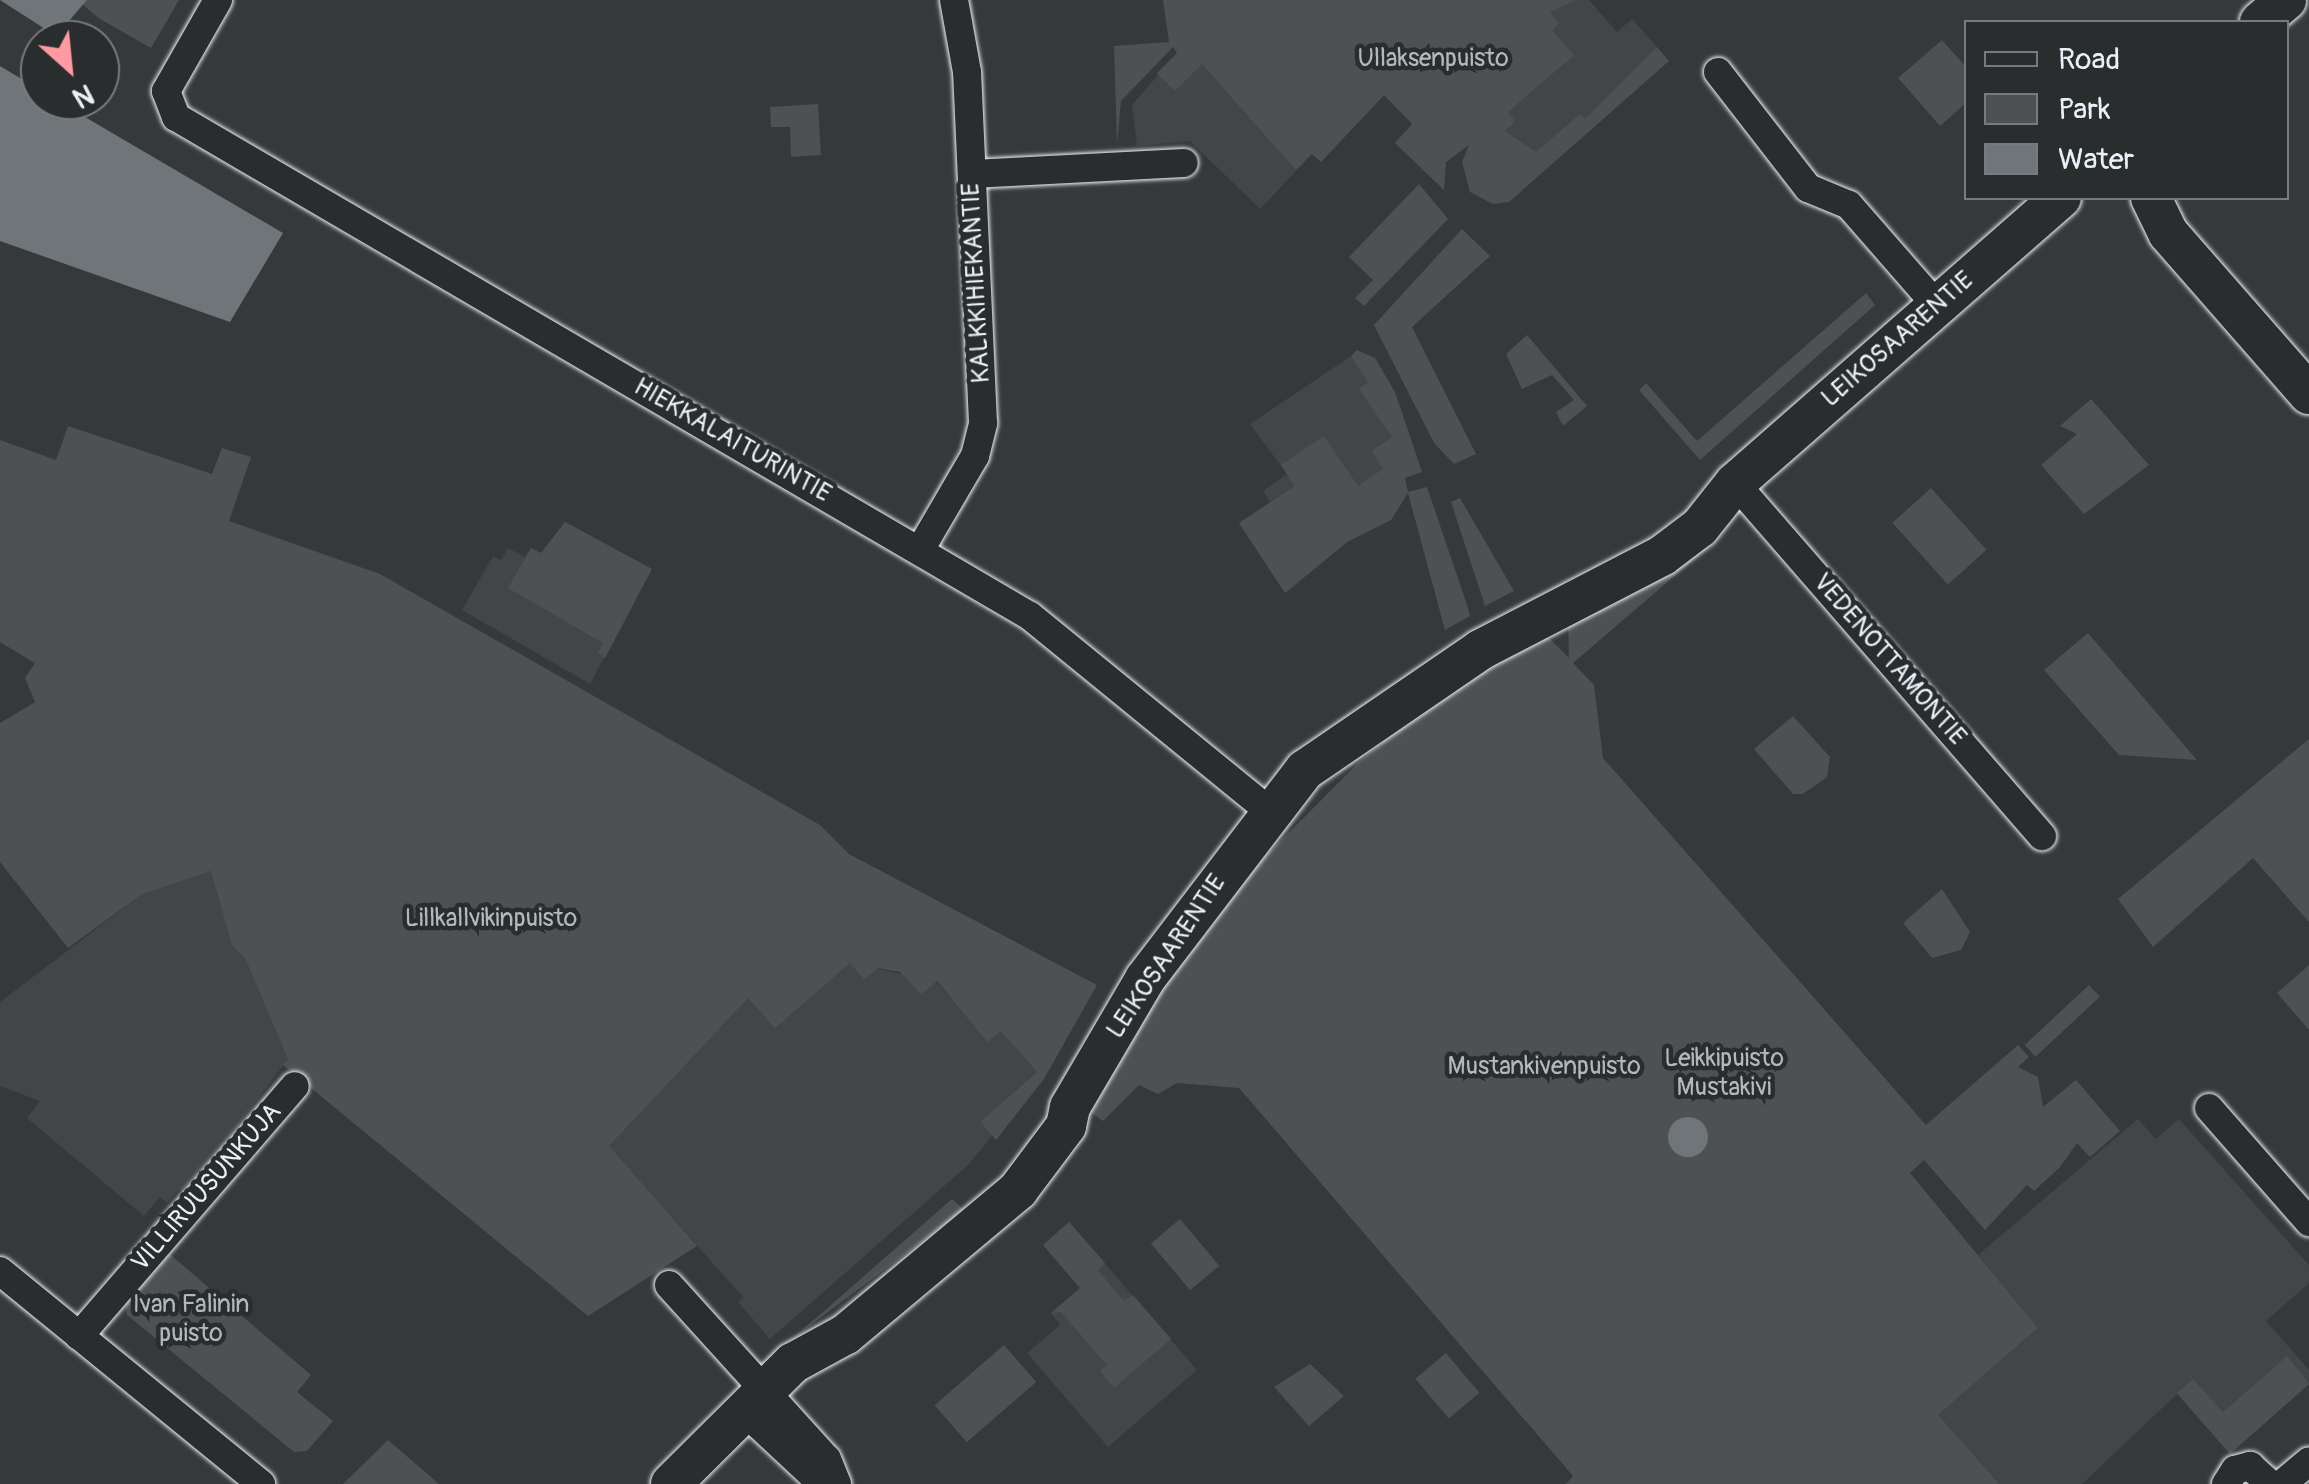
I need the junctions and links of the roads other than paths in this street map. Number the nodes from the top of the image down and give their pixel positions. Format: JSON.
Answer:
{"nodes":[{"id":1,"x":218,"y":0,"type":"edge"},
{"id":2,"x":954,"y":0,"type":"edge"},
{"id":3,"x":2286,"y":0,"type":"edge"},
{"id":4,"x":2262,"y":20,"type":"edge"},
{"id":5,"x":1718,"y":72,"type":"dead end"},
{"id":6,"x":1184,"y":162,"type":"dead end"},
{"id":7,"x":972,"y":174,"type":"junction"},
{"id":8,"x":2058,"y":200,"type":"edge"},
{"id":9,"x":2125,"y":200,"type":"edge"},
{"id":10,"x":2152,"y":200,"type":"edge"},
{"id":11,"x":2168,"y":233,"type":"junction"},
{"id":12,"x":1937,"y":306,"type":"junction"},
{"id":13,"x":2309,"y":394,"type":"edge"},
{"id":14,"x":1735,"y":483,"type":"junction"},
{"id":15,"x":920,"y":550,"type":"junction"},
{"id":16,"x":1274,"y":815,"type":"junction"},
{"id":17,"x":2042,"y":836,"type":"dead end"},
{"id":18,"x":294,"y":1086,"type":"dead end"},
{"id":19,"x":2208,"y":1108,"type":"dead end"},
{"id":20,"x":2309,"y":1222,"type":"edge"},
{"id":21,"x":0,"y":1271,"type":"edge"},
{"id":22,"x":668,"y":1285,"type":"dead end"},
{"id":23,"x":79,"y":1336,"type":"junction"},
{"id":24,"x":767,"y":1408,"type":"junction"},
{"id":25,"x":2309,"y":1461,"type":"edge"},
{"id":26,"x":262,"y":1484,"type":"edge"},
{"id":27,"x":671,"y":1484,"type":"edge"},
{"id":28,"x":679,"y":1484,"type":"edge"},
{"id":29,"x":822,"y":1484,"type":"edge"},
{"id":30,"x":836,"y":1484,"type":"edge"},
{"id":31,"x":2226,"y":1484,"type":"edge"},
{"id":32,"x":2270,"y":1484,"type":"edge"},
{"id":33,"x":2282,"y":1484,"type":"edge"}],
"edges":[{"from":1,"to":15,"type":"street","name":"HIEKKALAITURINTIE"},
{"from":2,"to":7,"type":"street","name":"KALKKIHIEKANTIE"},
{"from":3,"to":4,"type":"street"},
{"from":5,"to":12,"type":"street"},
{"from":6,"to":7,"type":"street"},
{"from":7,"to":15,"type":"street","name":"KALKKIHIEKANTIE"},
{"from":8,"to":12,"type":"street","name":"LEIKOSAARENTIE"},
{"from":9,"to":11,"type":"street"},
{"from":10,"to":11,"type":"street"},
{"from":11,"to":13,"type":"street"},
{"from":12,"to":14,"type":"street","name":"LEIKOSAARENTIE"},
{"from":14,"to":16,"type":"street","name":"LEIKOSAARENTIE"},
{"from":14,"to":17,"type":"street","name":"VEDENOTTAMONTIE"},
{"from":15,"to":16,"type":"street","name":"HIEKKALAITURINTIE"},
{"from":16,"to":24,"type":"street","name":"LEIKOSAARENTIE"},
{"from":18,"to":23,"type":"street","name":"VILLIRUUSUNKUJA"},
{"from":19,"to":20,"type":"street"},
{"from":21,"to":23,"type":"street"},
{"from":22,"to":24,"type":"street"},
{"from":23,"to":26,"type":"street"},
{"from":24,"to":27,"type":"street","name":"LEIKOSAARENTIE"},
{"from":24,"to":28,"type":"street","name":"LEIKOSAARENTIE"},
{"from":24,"to":29,"type":"street"},
{"from":24,"to":30,"type":"street"},
{"from":25,"to":33,"type":"street"},
{"from":31,"to":32,"type":"street"}]}
